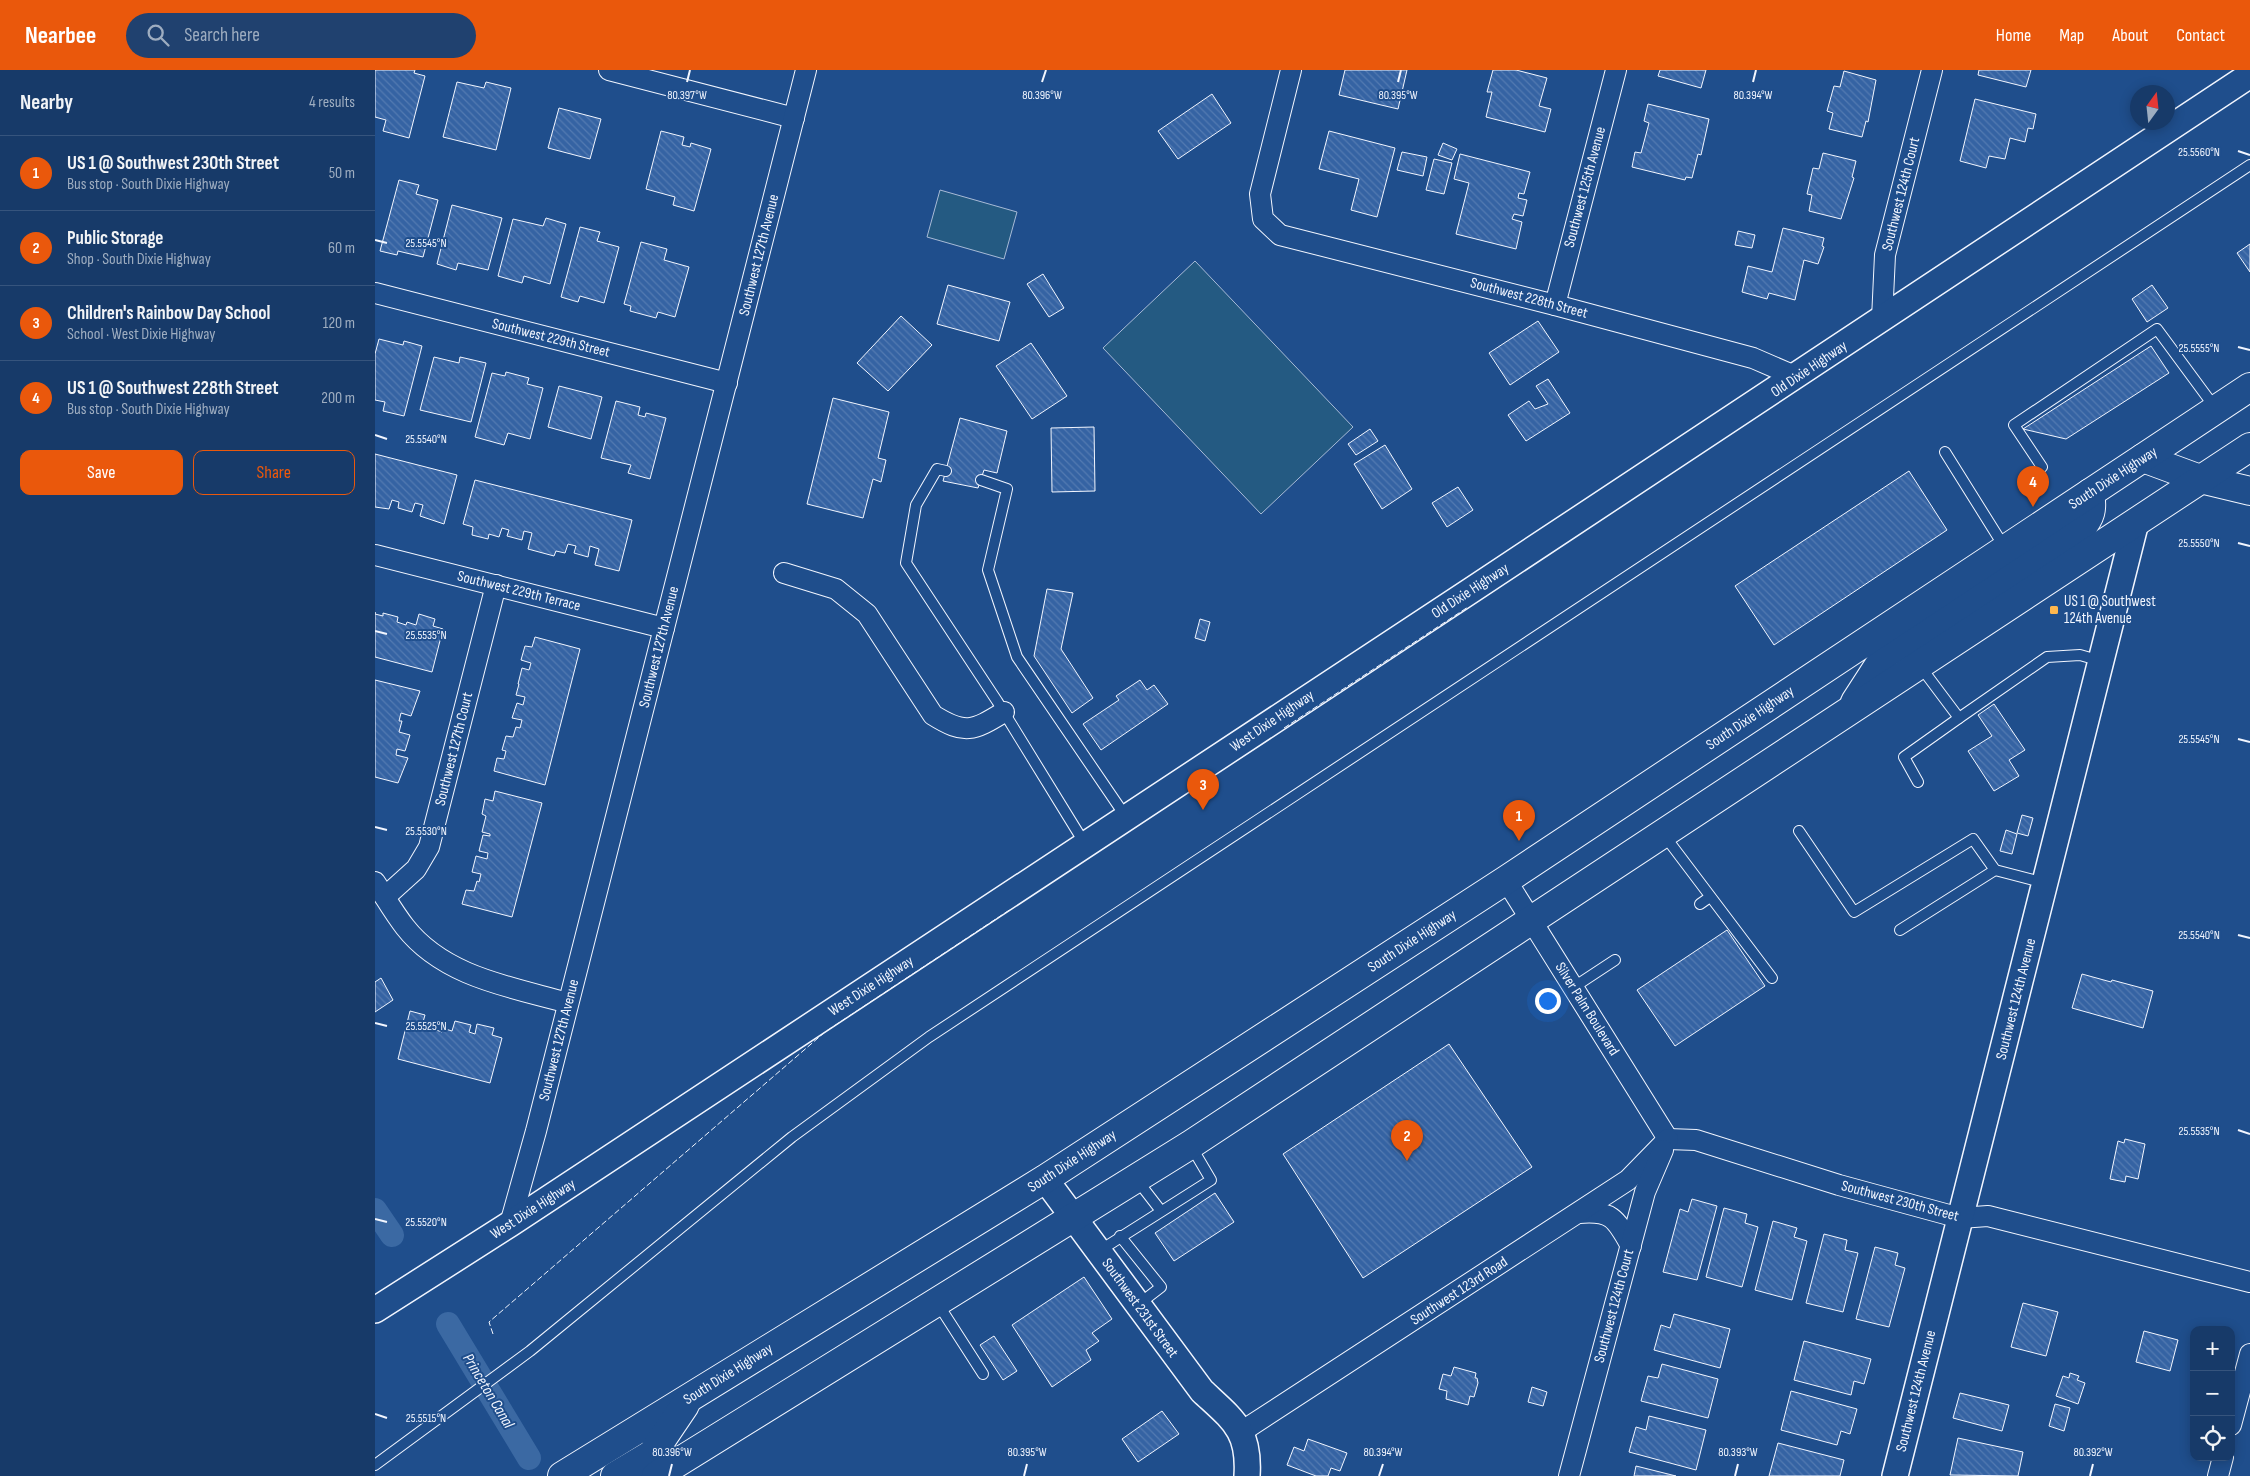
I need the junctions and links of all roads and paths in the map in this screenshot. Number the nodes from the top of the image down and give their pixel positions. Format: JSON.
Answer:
{"nodes":[{"id":1,"x":609,"y":70,"type":"edge"},
{"id":2,"x":806,"y":70,"type":"edge"},
{"id":3,"x":1291,"y":70,"type":"edge"},
{"id":4,"x":1616,"y":70,"type":"edge"},
{"id":5,"x":1932,"y":70,"type":"edge"},
{"id":6,"x":2250,"y":75,"type":"edge"},
{"id":7,"x":794,"y":118,"type":"junction"},
{"id":8,"x":2250,"y":165,"type":"edge"},
{"id":9,"x":375,"y":293,"type":"edge"},
{"id":10,"x":1555,"y":305,"type":"junction"},
{"id":11,"x":1882,"y":320,"type":"junction"},
{"id":12,"x":1797,"y":377,"type":"junction"},
{"id":13,"x":727,"y":383,"type":"junction"},
{"id":14,"x":2250,"y":387,"type":"edge"},
{"id":15,"x":2216,"y":410,"type":"junction"},
{"id":16,"x":2250,"y":446,"type":"edge"},
{"id":17,"x":1945,"y":452,"type":"dead end"},
{"id":18,"x":2143,"y":458,"type":"junction"},
{"id":19,"x":2043,"y":468,"type":"dead end"},
{"id":20,"x":946,"y":470,"type":"dead end"},
{"id":21,"x":2200,"y":479,"type":"junction"},
{"id":22,"x":981,"y":480,"type":"dead end"},
{"id":23,"x":2250,"y":491,"type":"edge"},
{"id":24,"x":2090,"y":493,"type":"junction"},
{"id":25,"x":2136,"y":522,"type":"junction"},
{"id":26,"x":2005,"y":548,"type":"junction"},
{"id":27,"x":375,"y":555,"type":"edge"},
{"id":28,"x":784,"y":573,"type":"dead end"},
{"id":29,"x":496,"y":585,"type":"junction"},
{"id":30,"x":664,"y":628,"type":"junction"},
{"id":31,"x":1366,"y":659,"type":"joint"},
{"id":32,"x":2101,"y":661,"type":"junction"},
{"id":33,"x":1919,"y":665,"type":"junction"},
{"id":34,"x":1850,"y":711,"type":"junction"},
{"id":35,"x":1004,"y":712,"type":"junction"},
{"id":36,"x":1959,"y":718,"type":"junction"},
{"id":37,"x":1918,"y":782,"type":"dead end"},
{"id":38,"x":1126,"y":818,"type":"junction"},
{"id":39,"x":1799,"y":831,"type":"dead end"},
{"id":40,"x":1663,"y":834,"type":"junction"},
{"id":41,"x":1086,"y":845,"type":"junction"},
{"id":42,"x":1995,"y":870,"type":"junction"},
{"id":43,"x":1507,"y":880,"type":"junction"},
{"id":44,"x":2045,"y":883,"type":"junction"},
{"id":45,"x":380,"y":889,"type":"edge"},
{"id":46,"x":1710,"y":897,"type":"junction"},
{"id":47,"x":1700,"y":904,"type":"dead end"},
{"id":48,"x":1532,"y":921,"type":"junction"},
{"id":49,"x":1900,"y":930,"type":"dead end"},
{"id":50,"x":1615,"y":960,"type":"dead end"},
{"id":51,"x":1772,"y":978,"type":"dead end"},
{"id":52,"x":1573,"y":987,"type":"junction"},
{"id":53,"x":568,"y":1003,"type":"junction"},
{"id":54,"x":1668,"y":1139,"type":"junction"},
{"id":55,"x":1190,"y":1145,"type":"junction"},
{"id":56,"x":1045,"y":1179,"type":"junction"},
{"id":57,"x":1137,"y":1179,"type":"junction"},
{"id":58,"x":1161,"y":1211,"type":"junction"},
{"id":59,"x":1579,"y":1213,"type":"junction"},
{"id":60,"x":1960,"y":1218,"type":"junction"},
{"id":61,"x":1074,"y":1219,"type":"junction"},
{"id":62,"x":510,"y":1224,"type":"junction"},
{"id":63,"x":1119,"y":1236,"type":"junction"},
{"id":64,"x":1631,"y":1246,"type":"junction"},
{"id":65,"x":1099,"y":1251,"type":"junction"},
{"id":66,"x":2250,"y":1282,"type":"edge"},
{"id":67,"x":937,"y":1303,"type":"junction"},
{"id":68,"x":1138,"y":1305,"type":"junction"},
{"id":69,"x":375,"y":1310,"type":"edge"},
{"id":70,"x":2250,"y":1354,"type":"edge"},
{"id":71,"x":983,"y":1374,"type":"dead end"},
{"id":72,"x":690,"y":1397,"type":"junction"},
{"id":73,"x":2233,"y":1416,"type":"edge"},
{"id":74,"x":1241,"y":1432,"type":"junction"},
{"id":75,"x":2222,"y":1461,"type":"edge"},
{"id":76,"x":375,"y":1465,"type":"edge"},
{"id":77,"x":562,"y":1476,"type":"edge"},
{"id":78,"x":615,"y":1476,"type":"edge"},
{"id":79,"x":656,"y":1476,"type":"edge"},
{"id":80,"x":1247,"y":1476,"type":"edge"},
{"id":81,"x":1569,"y":1476,"type":"edge"},
{"id":82,"x":1895,"y":1476,"type":"edge"},
{"id":83,"x":2218,"y":1476,"type":"edge"}],
"edges":[{"from":1,"to":7,"type":"street"},
{"from":2,"to":7,"type":"street","name":"Southwest 127th Avenue"},
{"from":3,"to":10,"type":"street","name":"Southwest 228th Street"},
{"from":4,"to":10,"type":"street","name":"Southwest 125th Avenue"},
{"from":5,"to":11,"type":"street","name":"Southwest 124th Court"},
{"from":6,"to":11,"type":"street","name":"Old Dixie Highway"},
{"from":7,"to":13,"type":"street","name":"Southwest 127th Avenue"},
{"from":8,"to":76,"type":"lane"},
{"from":9,"to":13,"type":"street","name":"Southwest 229th Street"},
{"from":10,"to":12,"type":"street","name":"Southwest 228th Street"},
{"from":11,"to":12,"type":"street","name":"Old Dixie Highway"},
{"from":12,"to":31,"type":"street","name":"Old Dixie Highway"},
{"from":13,"to":30,"type":"street","name":"Southwest 127th Avenue"},
{"from":14,"to":15,"type":"highway","name":"South Dixie Highway"},
{"from":15,"to":18,"type":"highway","name":"South Dixie Highway"},
{"from":15,"to":19,"type":"lane"},
{"from":16,"to":21,"type":"highway"},
{"from":17,"to":26,"type":"lane"},
{"from":18,"to":21,"type":"highway"},
{"from":18,"to":24,"type":"highway","name":"South Dixie Highway"},
{"from":20,"to":35,"type":"lane"},
{"from":21,"to":23,"type":"highway"},
{"from":21,"to":25,"type":"highway"},
{"from":22,"to":38,"type":"lane"},
{"from":24,"to":26,"type":"highway","name":"South Dixie Highway"},
{"from":24,"to":34,"type":"highway"},
{"from":25,"to":32,"type":"street","name":"Southwest 124th Avenue"},
{"from":25,"to":33,"type":"highway"},
{"from":26,"to":43,"type":"highway","name":"South Dixie Highway"},
{"from":27,"to":29,"type":"street","name":"Southwest 229th Terrace"},
{"from":28,"to":35,"type":"street"},
{"from":29,"to":30,"type":"street","name":"Southwest 229th Terrace"},
{"from":29,"to":45,"type":"street","name":"Southwest 127th Court"},
{"from":30,"to":53,"type":"street","name":"Southwest 127th Avenue"},
{"from":31,"to":38,"type":"street","name":"West Dixie Highway"},
{"from":32,"to":36,"type":"lane"},
{"from":32,"to":44,"type":"street","name":"Southwest 124th Avenue"},
{"from":33,"to":34,"type":"highway"},
{"from":33,"to":36,"type":"lane"},
{"from":34,"to":40,"type":"highway"},
{"from":35,"to":41,"type":"lane"},
{"from":36,"to":37,"type":"lane"},
{"from":38,"to":41,"type":"street","name":"West Dixie Highway"},
{"from":39,"to":42,"type":"lane"},
{"from":40,"to":46,"type":"lane"},
{"from":40,"to":48,"type":"highway"},
{"from":41,"to":62,"type":"street","name":"West Dixie Highway"},
{"from":42,"to":44,"type":"lane"},
{"from":42,"to":49,"type":"lane"},
{"from":43,"to":48,"type":"street","name":"Silver Palm Boulevard"},
{"from":43,"to":56,"type":"highway","name":"South Dixie Highway"},
{"from":44,"to":60,"type":"street","name":"Southwest 124th Avenue"},
{"from":45,"to":53,"type":"street"},
{"from":46,"to":47,"type":"lane"},
{"from":46,"to":51,"type":"lane"},
{"from":48,"to":52,"type":"street","name":"Silver Palm Boulevard"},
{"from":48,"to":55,"type":"highway"},
{"from":50,"to":52,"type":"lane"},
{"from":52,"to":54,"type":"street","name":"Silver Palm Boulevard"},
{"from":53,"to":62,"type":"street","name":"Southwest 127th Avenue"},
{"from":54,"to":59,"type":"street","name":"Southwest 123rd Road"},
{"from":54,"to":60,"type":"street","name":"Southwest 230th Street"},
{"from":54,"to":64,"type":"street","name":"Southwest 124th Court"},
{"from":55,"to":57,"type":"highway"},
{"from":55,"to":58,"type":"lane"},
{"from":56,"to":61,"type":"street","name":"Southwest 231st Street"},
{"from":56,"to":72,"type":"highway","name":"South Dixie Highway"},
{"from":57,"to":58,"type":"lane"},
{"from":57,"to":61,"type":"highway"},
{"from":58,"to":63,"type":"lane"},
{"from":59,"to":64,"type":"street"},
{"from":59,"to":74,"type":"street","name":"Southwest 123rd Road"},
{"from":60,"to":66,"type":"street","name":"Southwest 230th Street"},
{"from":60,"to":82,"type":"street","name":"Southwest 124th Avenue"},
{"from":61,"to":65,"type":"street","name":"Southwest 231st Street"},
{"from":61,"to":67,"type":"highway"},
{"from":62,"to":69,"type":"street","name":"West Dixie Highway"},
{"from":63,"to":65,"type":"lane"},
{"from":63,"to":68,"type":"lane"},
{"from":64,"to":81,"type":"street","name":"Southwest 124th Court"},
{"from":65,"to":68,"type":"street","name":"Southwest 231st Street"},
{"from":67,"to":71,"type":"lane"},
{"from":67,"to":79,"type":"highway"},
{"from":68,"to":74,"type":"street","name":"Southwest 231st Street"},
{"from":70,"to":73,"type":"street"},
{"from":72,"to":77,"type":"highway","name":"South Dixie Highway"},
{"from":72,"to":78,"type":"highway"},
{"from":74,"to":80,"type":"street"},
{"from":75,"to":83,"type":"street"}]}
